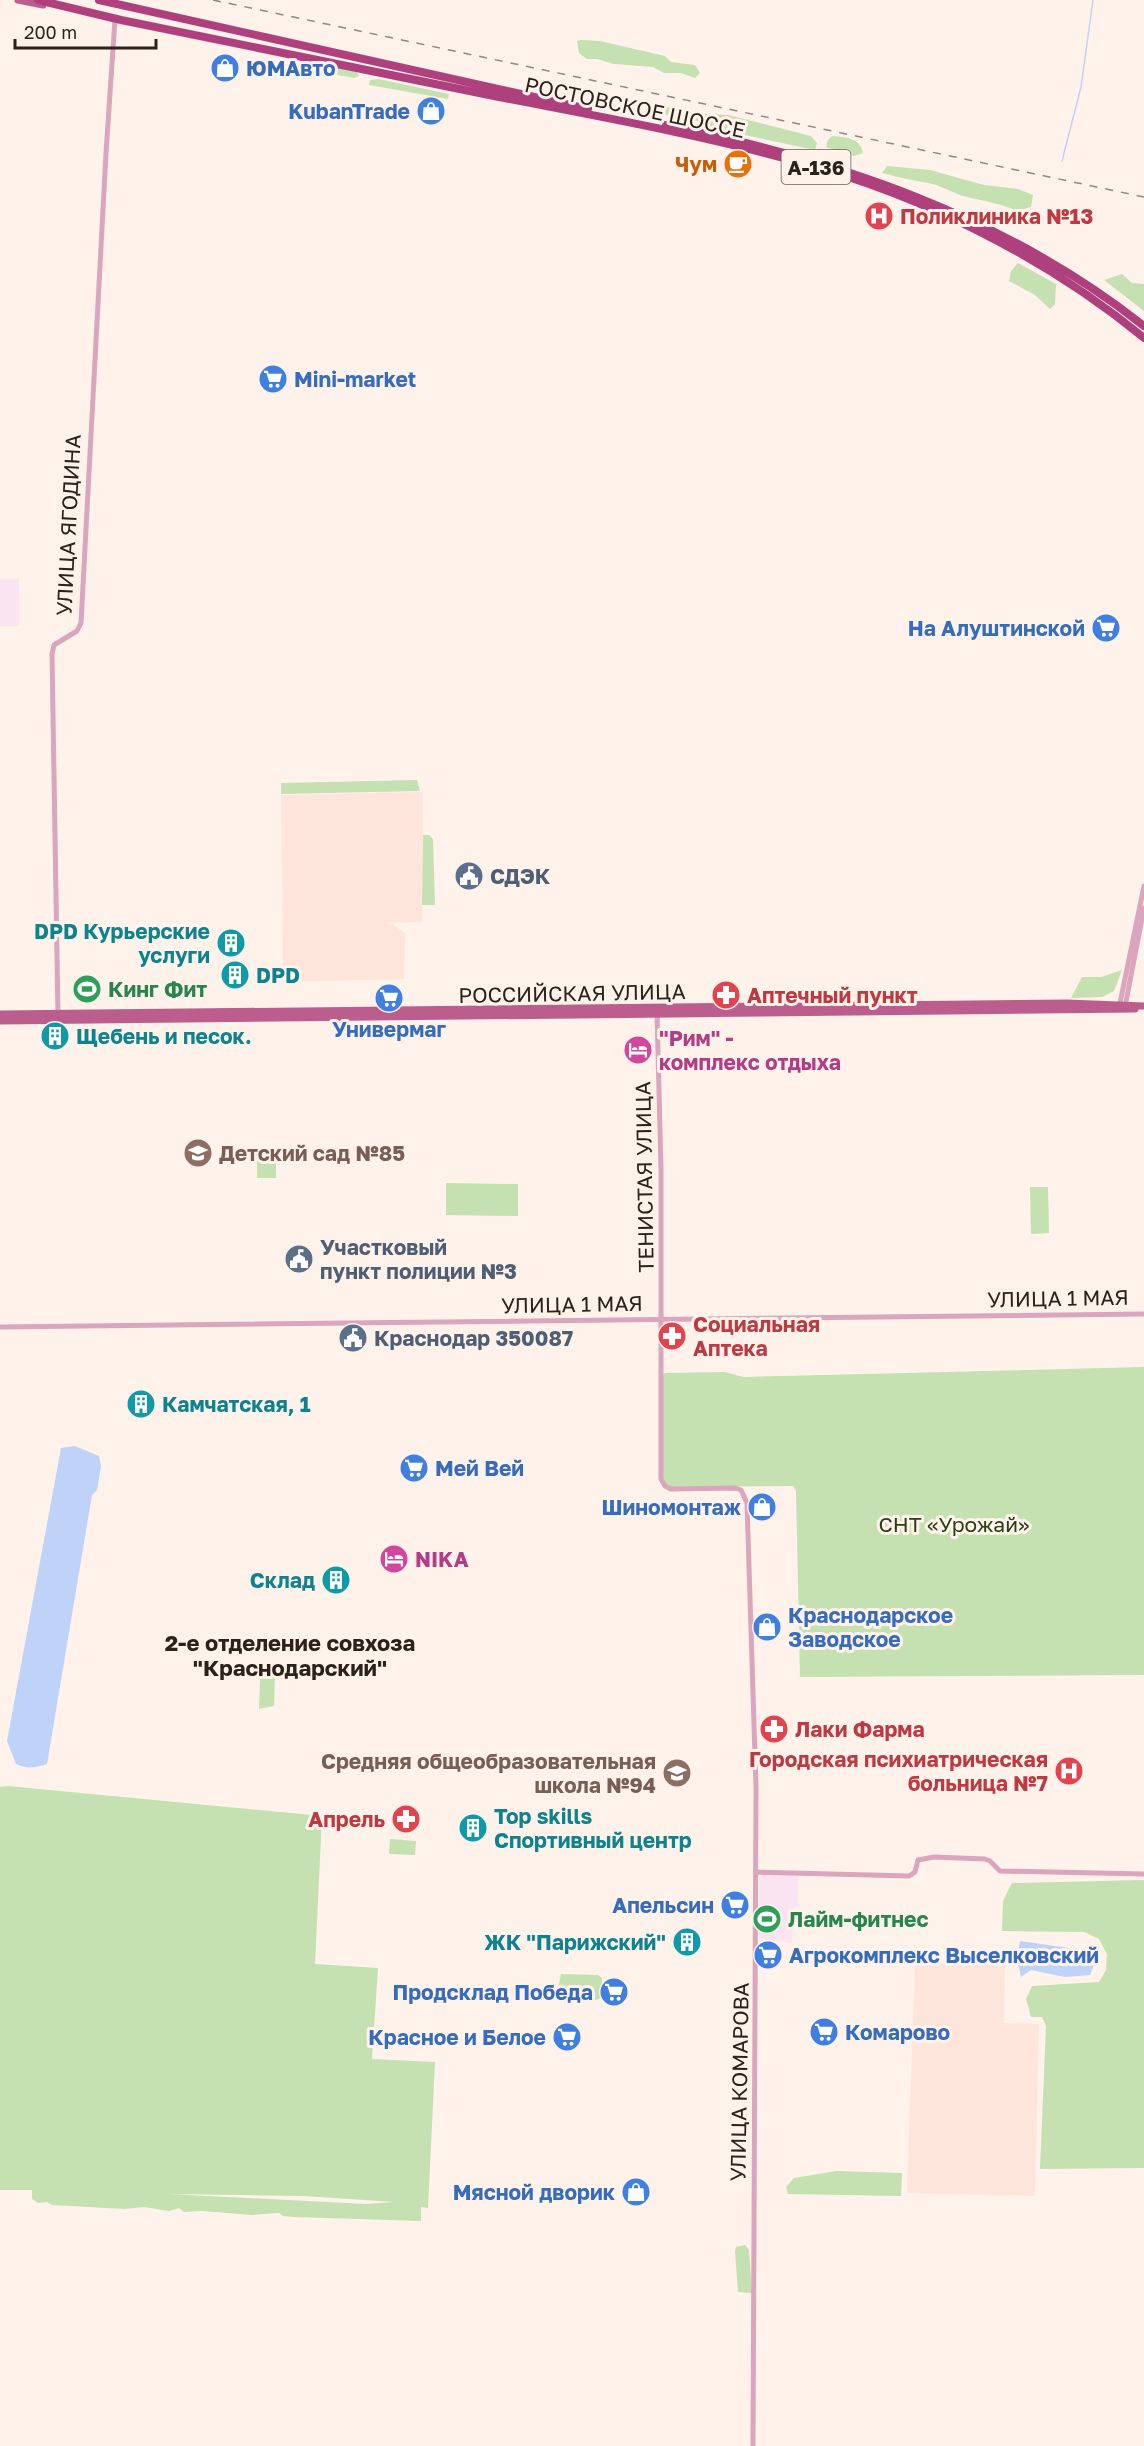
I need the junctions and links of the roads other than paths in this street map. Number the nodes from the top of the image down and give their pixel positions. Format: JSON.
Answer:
{"nodes":[{"id":1,"x":18,"y":0,"type":"edge"},
{"id":2,"x":38,"y":0,"type":"edge"},
{"id":3,"x":99,"y":0,"type":"edge"},
{"id":4,"x":81,"y":11,"type":"junction"},
{"id":5,"x":115,"y":19,"type":"junction"},
{"id":6,"x":221,"y":28,"type":"junction"},
{"id":7,"x":218,"y":40,"type":"junction"},
{"id":8,"x":1144,"y":326,"type":"edge"},
{"id":9,"x":1144,"y":338,"type":"edge"},
{"id":10,"x":1144,"y":886,"type":"edge"},
{"id":11,"x":1144,"y":908,"type":"edge"},
{"id":12,"x":58,"y":1001,"type":"junction"},
{"id":13,"x":1122,"y":1007,"type":"junction"},
{"id":14,"x":1144,"y":1008,"type":"edge"},
{"id":15,"x":657,"y":1012,"type":"junction"},
{"id":16,"x":72,"y":1013,"type":"junction"},
{"id":17,"x":0,"y":1014,"type":"edge"},
{"id":18,"x":44,"y":1014,"type":"junction"},
{"id":19,"x":58,"y":1017,"type":"junction"},
{"id":20,"x":0,"y":1021,"type":"edge"},
{"id":21,"x":1144,"y":1314,"type":"edge"},
{"id":22,"x":661,"y":1319,"type":"junction"},
{"id":23,"x":0,"y":1327,"type":"edge"},
{"id":24,"x":754,"y":1687,"type":"joint"},
{"id":25,"x":757,"y":1872,"type":"junction"},
{"id":26,"x":1144,"y":1874,"type":"edge"},
{"id":27,"x":753,"y":2446,"type":"edge"}],
"edges":[{"from":1,"to":4,"type":"main road","name":"РОСТОВСКОЕ ШОССЕ","number":"А-136"},
{"from":2,"to":4,"type":"highway","name":"РОСТОВСКОЕ ШОССЕ","number":"А-136"},
{"from":3,"to":6,"type":"highway","name":"РОСТОВСКОЕ ШОССЕ","number":"А-136"},
{"from":4,"to":5,"type":"highway","name":"РОСТОВСКОЕ ШОССЕ","number":"А-136"},
{"from":5,"to":7,"type":"highway","name":"РОСТОВСКОЕ ШОССЕ","number":"А-136"},
{"from":5,"to":12,"type":"street","name":"УЛИЦА ЯГОДИНА"},
{"from":6,"to":7,"type":"highway"},
{"from":6,"to":8,"type":"highway","name":"РОСТОВСКОЕ ШОССЕ","number":"А-136"},
{"from":7,"to":9,"type":"highway","name":"РОСТОВСКОЕ ШОССЕ","number":"А-136"},
{"from":10,"to":13,"type":"street"},
{"from":11,"to":13,"type":"street"},
{"from":12,"to":16,"type":"street"},
{"from":12,"to":18,"type":"street"},
{"from":12,"to":19,"type":"street","name":"УЛИЦА ЯГОДИНА"},
{"from":13,"to":14,"type":"main road","name":"РОССИЙСКАЯ УЛИЦА"},
{"from":13,"to":15,"type":"main road","name":"РОССИЙСКАЯ УЛИЦА"},
{"from":15,"to":16,"type":"main road","name":"РОССИЙСКАЯ УЛИЦА"},
{"from":15,"to":19,"type":"main road","name":"РОССИЙСКАЯ УЛИЦА"},
{"from":15,"to":22,"type":"street","name":"ТЕНИСТАЯ УЛИЦА"},
{"from":16,"to":19,"type":"main road","name":"РОССИЙСКАЯ УЛИЦА"},
{"from":17,"to":18,"type":"main road","name":"РОССИЙСКАЯ УЛИЦА"},
{"from":18,"to":19,"type":"main road","name":"РОССИЙСКАЯ УЛИЦА"},
{"from":19,"to":20,"type":"main road","name":"РОССИЙСКАЯ УЛИЦА"},
{"from":21,"to":22,"type":"street","name":"УЛИЦА 1 МАЯ"},
{"from":22,"to":23,"type":"street","name":"УЛИЦА 1 МАЯ"},
{"from":22,"to":24,"type":"street","name":"ТЕНИСТАЯ УЛИЦА"},
{"from":24,"to":25,"type":"street","name":"УЛИЦА КОМАРОВА"},
{"from":25,"to":26,"type":"street"},
{"from":25,"to":27,"type":"street","name":"УЛИЦА КОМАРОВА"}]}
